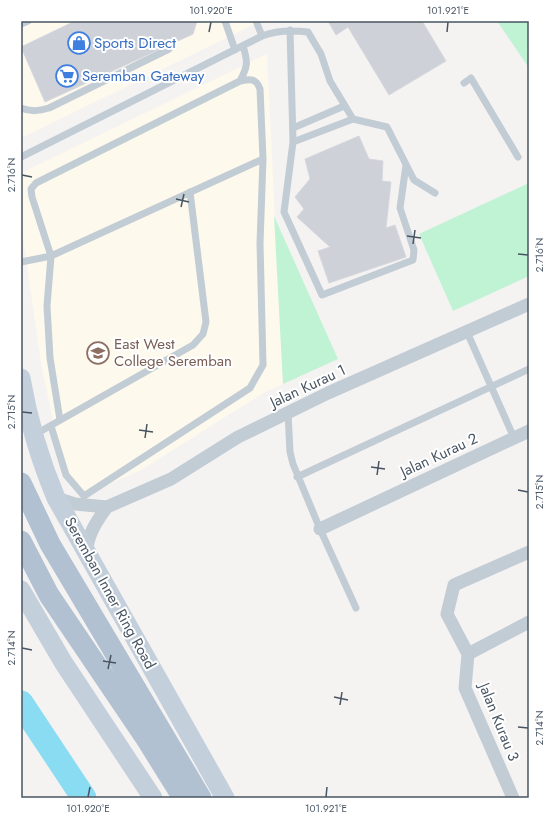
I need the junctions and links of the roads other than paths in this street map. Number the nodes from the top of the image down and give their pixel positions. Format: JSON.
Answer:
{"nodes":[{"id":1,"x":28,"y":21,"type":"edge"},
{"id":2,"x":224,"y":21,"type":"edge"},
{"id":3,"x":256,"y":21,"type":"edge"},
{"id":4,"x":21,"y":24,"type":"edge"},
{"id":5,"x":290,"y":30,"type":"junction"},
{"id":6,"x":262,"y":36,"type":"junction"},
{"id":7,"x":243,"y":46,"type":"junction"},
{"id":8,"x":170,"y":49,"type":"dead end"},
{"id":9,"x":235,"y":50,"type":"junction"},
{"id":10,"x":240,"y":81,"type":"junction"},
{"id":11,"x":464,"y":82,"type":"dead end"},
{"id":12,"x":344,"y":106,"type":"junction"},
{"id":13,"x":21,"y":108,"type":"edge"},
{"id":14,"x":353,"y":119,"type":"junction"},
{"id":15,"x":293,"y":128,"type":"junction"},
{"id":16,"x":293,"y":142,"type":"junction"},
{"id":17,"x":21,"y":157,"type":"edge"},
{"id":18,"x":518,"y":157,"type":"dead end"},
{"id":19,"x":263,"y":159,"type":"junction"},
{"id":20,"x":406,"y":165,"type":"junction"},
{"id":21,"x":190,"y":192,"type":"junction"},
{"id":22,"x":435,"y":193,"type":"dead end"},
{"id":23,"x":51,"y":256,"type":"junction"},
{"id":24,"x":21,"y":262,"type":"edge"},
{"id":25,"x":529,"y":304,"type":"edge"},
{"id":26,"x":467,"y":332,"type":"junction"},
{"id":27,"x":529,"y":369,"type":"edge"},
{"id":28,"x":21,"y":378,"type":"edge"},
{"id":29,"x":491,"y":386,"type":"junction"},
{"id":30,"x":288,"y":413,"type":"junction"},
{"id":31,"x":60,"y":420,"type":"junction"},
{"id":32,"x":51,"y":426,"type":"junction"},
{"id":33,"x":529,"y":431,"type":"edge"},
{"id":34,"x":34,"y":435,"type":"junction"},
{"id":35,"x":514,"y":438,"type":"junction"},
{"id":36,"x":297,"y":477,"type":"junction"},
{"id":37,"x":21,"y":483,"type":"edge"},
{"id":38,"x":56,"y":498,"type":"junction"},
{"id":39,"x":107,"y":507,"type":"junction"},
{"id":40,"x":320,"y":529,"type":"junction"},
{"id":41,"x":21,"y":541,"type":"edge"},
{"id":42,"x":529,"y":552,"type":"edge"},
{"id":43,"x":86,"y":553,"type":"junction"},
{"id":44,"x":21,"y":590,"type":"edge"},
{"id":45,"x":356,"y":608,"type":"dead end"},
{"id":46,"x":529,"y":622,"type":"edge"},
{"id":47,"x":468,"y":654,"type":"junction"},
{"id":48,"x":153,"y":798,"type":"edge"},
{"id":49,"x":183,"y":798,"type":"edge"},
{"id":50,"x":201,"y":798,"type":"edge"},
{"id":51,"x":225,"y":798,"type":"edge"},
{"id":52,"x":513,"y":798,"type":"edge"}],
"edges":[{"from":1,"to":4,"type":"lane"},
{"from":2,"to":9,"type":"lane"},
{"from":3,"to":6,"type":"lane"},
{"from":5,"to":6,"type":"lane"},
{"from":5,"to":12,"type":"lane"},
{"from":5,"to":15,"type":"lane"},
{"from":6,"to":7,"type":"lane"},
{"from":7,"to":9,"type":"lane"},
{"from":7,"to":10,"type":"lane"},
{"from":8,"to":13,"type":"lane"},
{"from":9,"to":17,"type":"lane"},
{"from":10,"to":19,"type":"lane"},
{"from":10,"to":23,"type":"lane"},
{"from":11,"to":18,"type":"lane"},
{"from":12,"to":14,"type":"lane"},
{"from":12,"to":15,"type":"lane"},
{"from":14,"to":16,"type":"lane"},
{"from":14,"to":20,"type":"lane"},
{"from":15,"to":16,"type":"lane"},
{"from":16,"to":20,"type":"lane"},
{"from":19,"to":21,"type":"lane"},
{"from":19,"to":32,"type":"lane"},
{"from":20,"to":22,"type":"lane"},
{"from":21,"to":23,"type":"lane"},
{"from":21,"to":31,"type":"lane"},
{"from":23,"to":24,"type":"lane"},
{"from":23,"to":31,"type":"lane"},
{"from":25,"to":26,"type":"street","name":"Jalan Kurau 1"},
{"from":26,"to":29,"type":"lane"},
{"from":26,"to":30,"type":"street","name":"Jalan Kurau 1"},
{"from":27,"to":29,"type":"lane"},
{"from":28,"to":34,"type":"main road","name":"Seremban Inner Ring Road"},
{"from":29,"to":35,"type":"lane"},
{"from":29,"to":36,"type":"lane"},
{"from":30,"to":36,"type":"lane"},
{"from":30,"to":39,"type":"street","name":"Jalan Kurau 1"},
{"from":31,"to":32,"type":"lane"},
{"from":32,"to":34,"type":"lane"},
{"from":33,"to":35,"type":"street","name":"Jalan Kurau 2"},
{"from":34,"to":38,"type":"main road","name":"Seremban Inner Ring Road"},
{"from":35,"to":40,"type":"street","name":"Jalan Kurau 2"},
{"from":36,"to":40,"type":"lane"},
{"from":37,"to":50,"type":"main road"},
{"from":38,"to":39,"type":"street","name":"Jalan Kurau 1"},
{"from":38,"to":43,"type":"main road","name":"Seremban Inner Ring Road"},
{"from":39,"to":43,"type":"street"},
{"from":40,"to":45,"type":"lane"},
{"from":41,"to":49,"type":"main road"},
{"from":42,"to":47,"type":"street"},
{"from":43,"to":51,"type":"main road","name":"Seremban Inner Ring Road"},
{"from":44,"to":48,"type":"main road"},
{"from":46,"to":47,"type":"street"},
{"from":47,"to":52,"type":"street","name":"Jalan Kurau 3"}]}
